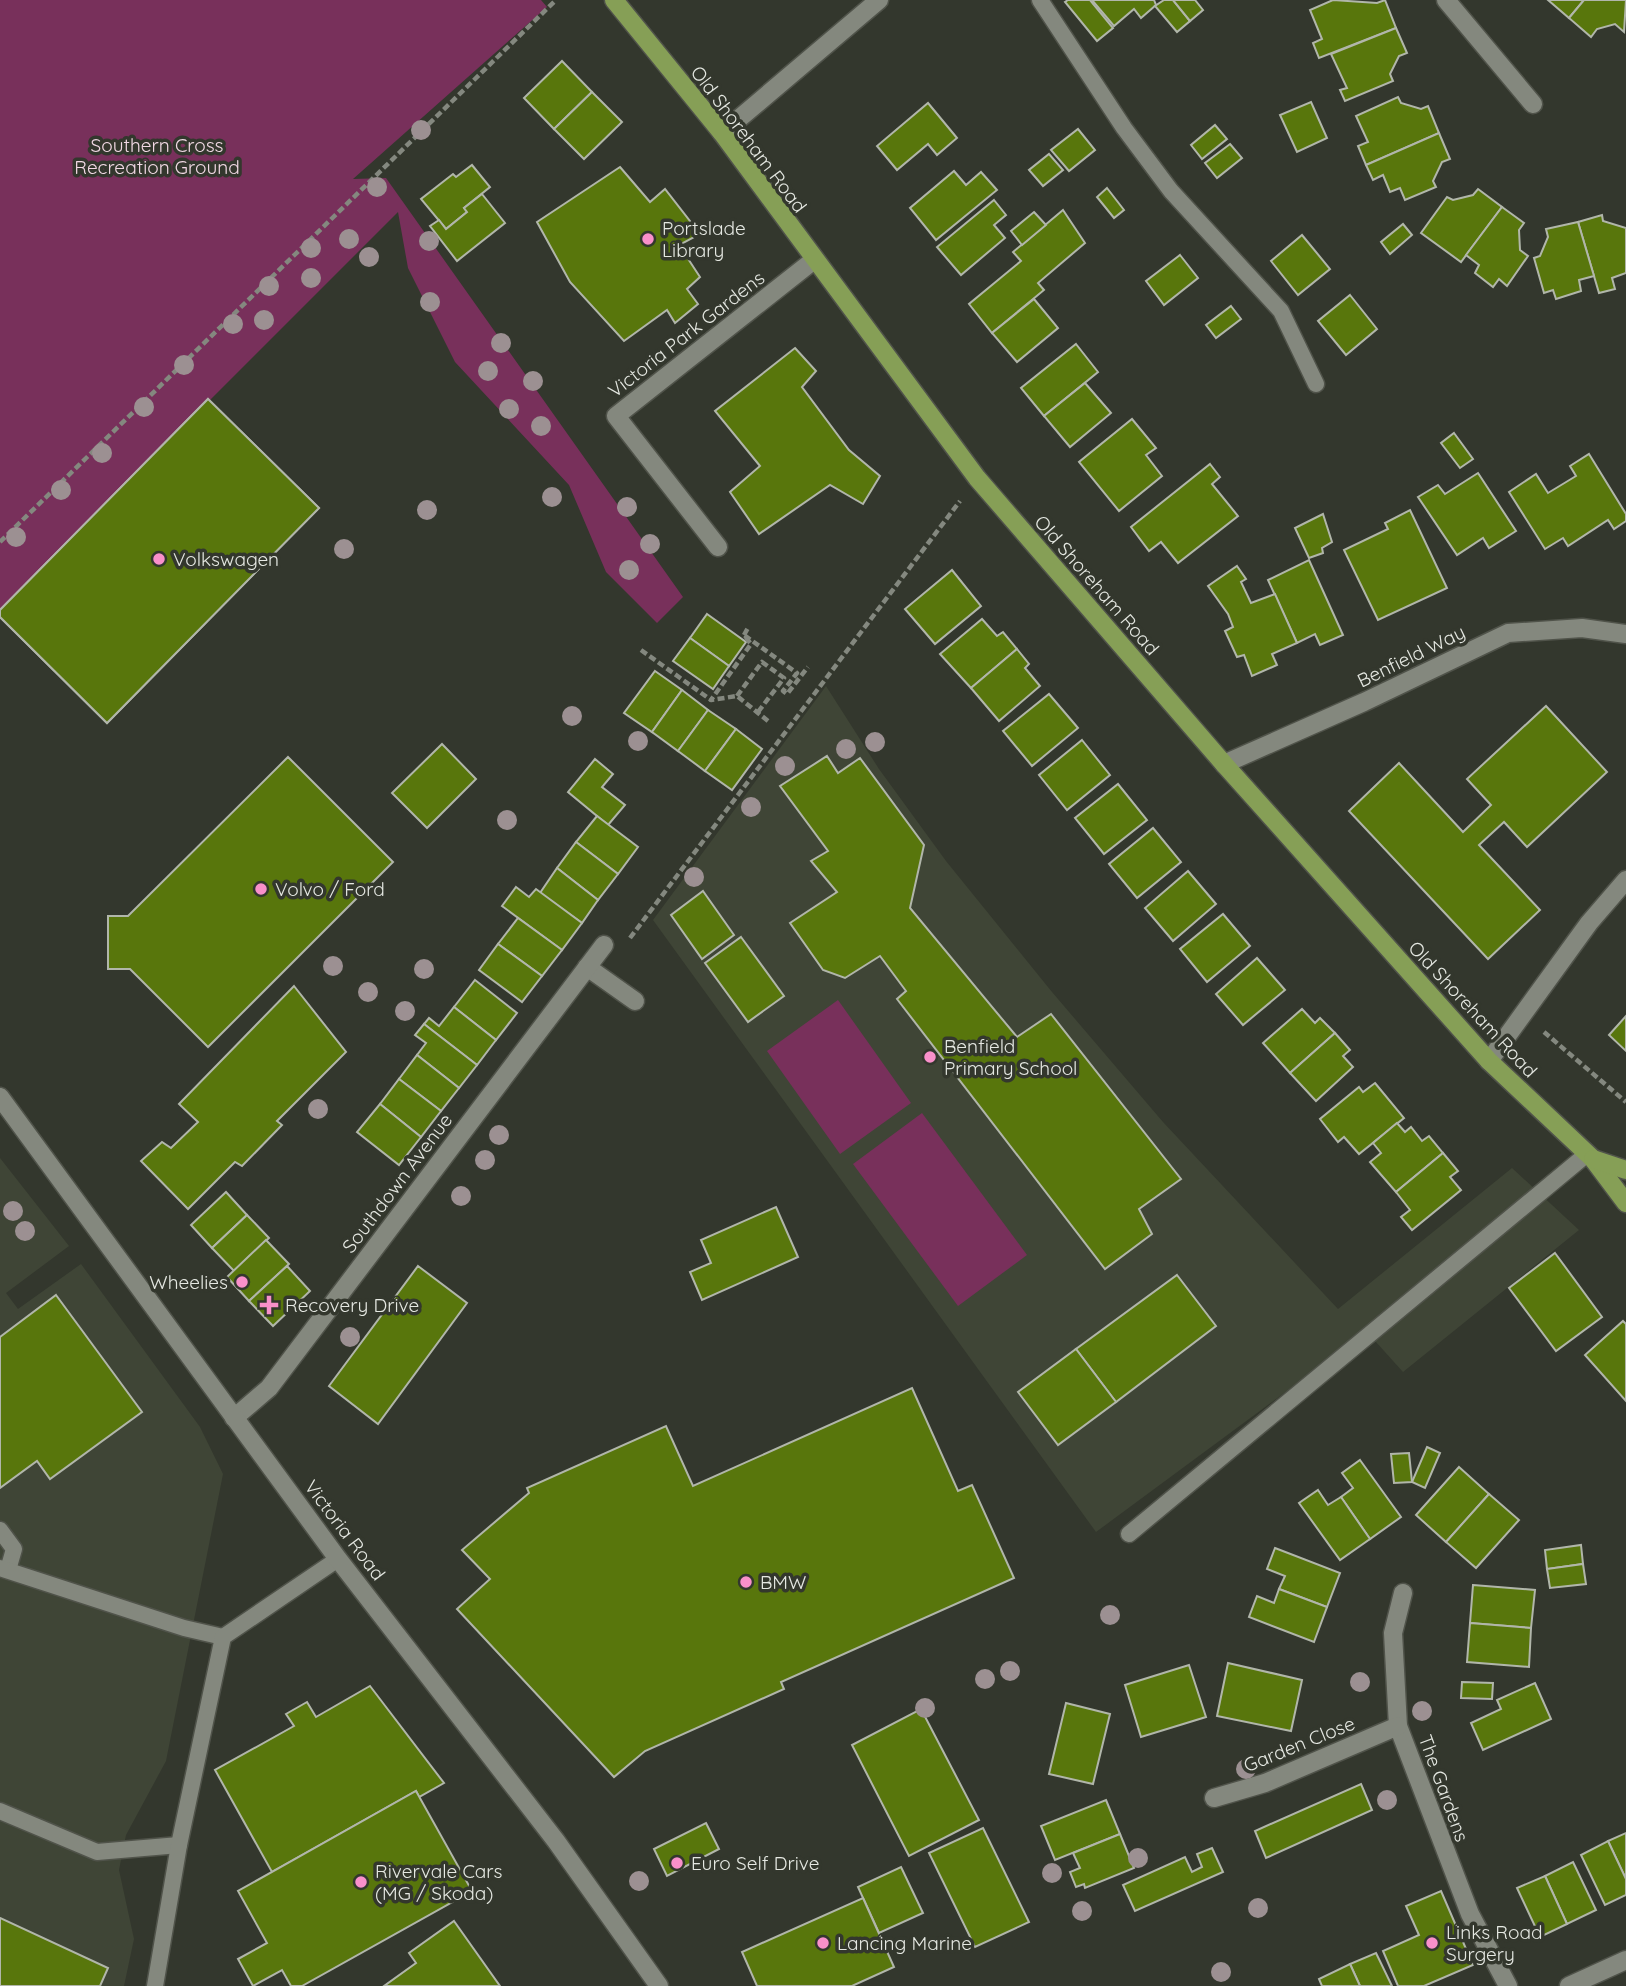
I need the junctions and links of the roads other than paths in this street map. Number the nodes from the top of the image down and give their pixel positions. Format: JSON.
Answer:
{"nodes":[{"id":1,"x":614,"y":0,"type":"edge"},
{"id":2,"x":879,"y":0,"type":"edge"},
{"id":3,"x":1040,"y":0,"type":"edge"},
{"id":4,"x":1446,"y":0,"type":"edge"},
{"id":5,"x":1533,"y":104,"type":"dead end"},
{"id":6,"x":722,"y":134,"type":"junction"},
{"id":7,"x":814,"y":260,"type":"junction"},
{"id":8,"x":1316,"y":384,"type":"dead end"},
{"id":9,"x":718,"y":547,"type":"dead end"},
{"id":10,"x":1626,"y":634,"type":"edge"},
{"id":11,"x":1224,"y":764,"type":"junction"},
{"id":12,"x":1626,"y":880,"type":"edge"},
{"id":13,"x":604,"y":945,"type":"road end"},
{"id":14,"x":587,"y":968,"type":"junction"},
{"id":15,"x":635,"y":1002,"type":"dead end"},
{"id":16,"x":1489,"y":1061,"type":"junction"},
{"id":17,"x":0,"y":1097,"type":"edge"},
{"id":18,"x":1590,"y":1157,"type":"junction"},
{"id":19,"x":1626,"y":1170,"type":"edge"},
{"id":20,"x":1626,"y":1203,"type":"edge"},
{"id":21,"x":234,"y":1418,"type":"junction"},
{"id":22,"x":0,"y":1530,"type":"edge"},
{"id":23,"x":1129,"y":1534,"type":"dead end"},
{"id":24,"x":338,"y":1559,"type":"junction"},
{"id":25,"x":4,"y":1569,"type":"edge"},
{"id":26,"x":1403,"y":1593,"type":"dead end"},
{"id":27,"x":223,"y":1637,"type":"junction"},
{"id":28,"x":1398,"y":1726,"type":"junction"},
{"id":29,"x":1214,"y":1798,"type":"dead end"},
{"id":30,"x":0,"y":1811,"type":"edge"},
{"id":31,"x":179,"y":1844,"type":"junction"},
{"id":32,"x":1626,"y":1960,"type":"edge"},
{"id":33,"x":155,"y":1986,"type":"edge"},
{"id":34,"x":659,"y":1986,"type":"edge"},
{"id":35,"x":1508,"y":1986,"type":"edge"},
{"id":36,"x":1569,"y":1986,"type":"edge"}],
"edges":[{"from":1,"to":6,"type":"main road","name":"Old Shoreham Road"},
{"from":2,"to":6,"type":"street"},
{"from":3,"to":8,"type":"lane"},
{"from":4,"to":5,"type":"street"},
{"from":6,"to":7,"type":"main road","name":"Old Shoreham Road"},
{"from":7,"to":9,"type":"street","name":"Victoria Park Gardens"},
{"from":7,"to":11,"type":"main road","name":"Old Shoreham Road"},
{"from":10,"to":11,"type":"street","name":"Benfield Way"},
{"from":11,"to":16,"type":"main road","name":"Old Shoreham Road"},
{"from":12,"to":16,"type":"street"},
{"from":13,"to":14,"type":"street","name":"Southdown Avenue"},
{"from":14,"to":15,"type":"street"},
{"from":14,"to":21,"type":"street","name":"Southdown Avenue"},
{"from":16,"to":18,"type":"main road","name":"Old Shoreham Road"},
{"from":17,"to":21,"type":"street","name":"Victoria Road"},
{"from":18,"to":19,"type":"main road","name":"Old Shoreham Road"},
{"from":18,"to":20,"type":"main road","name":"Old Shoreham Road"},
{"from":18,"to":23,"type":"lane"},
{"from":21,"to":24,"type":"street","name":"Victoria Road"},
{"from":22,"to":25,"type":"lane"},
{"from":24,"to":27,"type":"lane"},
{"from":24,"to":34,"type":"street","name":"Victoria Road"},
{"from":25,"to":27,"type":"lane"},
{"from":26,"to":28,"type":"street","name":"The Gardens"},
{"from":27,"to":31,"type":"lane"},
{"from":28,"to":29,"type":"street","name":"Garden Close"},
{"from":28,"to":35,"type":"street","name":"The Gardens"},
{"from":30,"to":31,"type":"lane"},
{"from":31,"to":33,"type":"lane"},
{"from":32,"to":36,"type":"street"}]}
